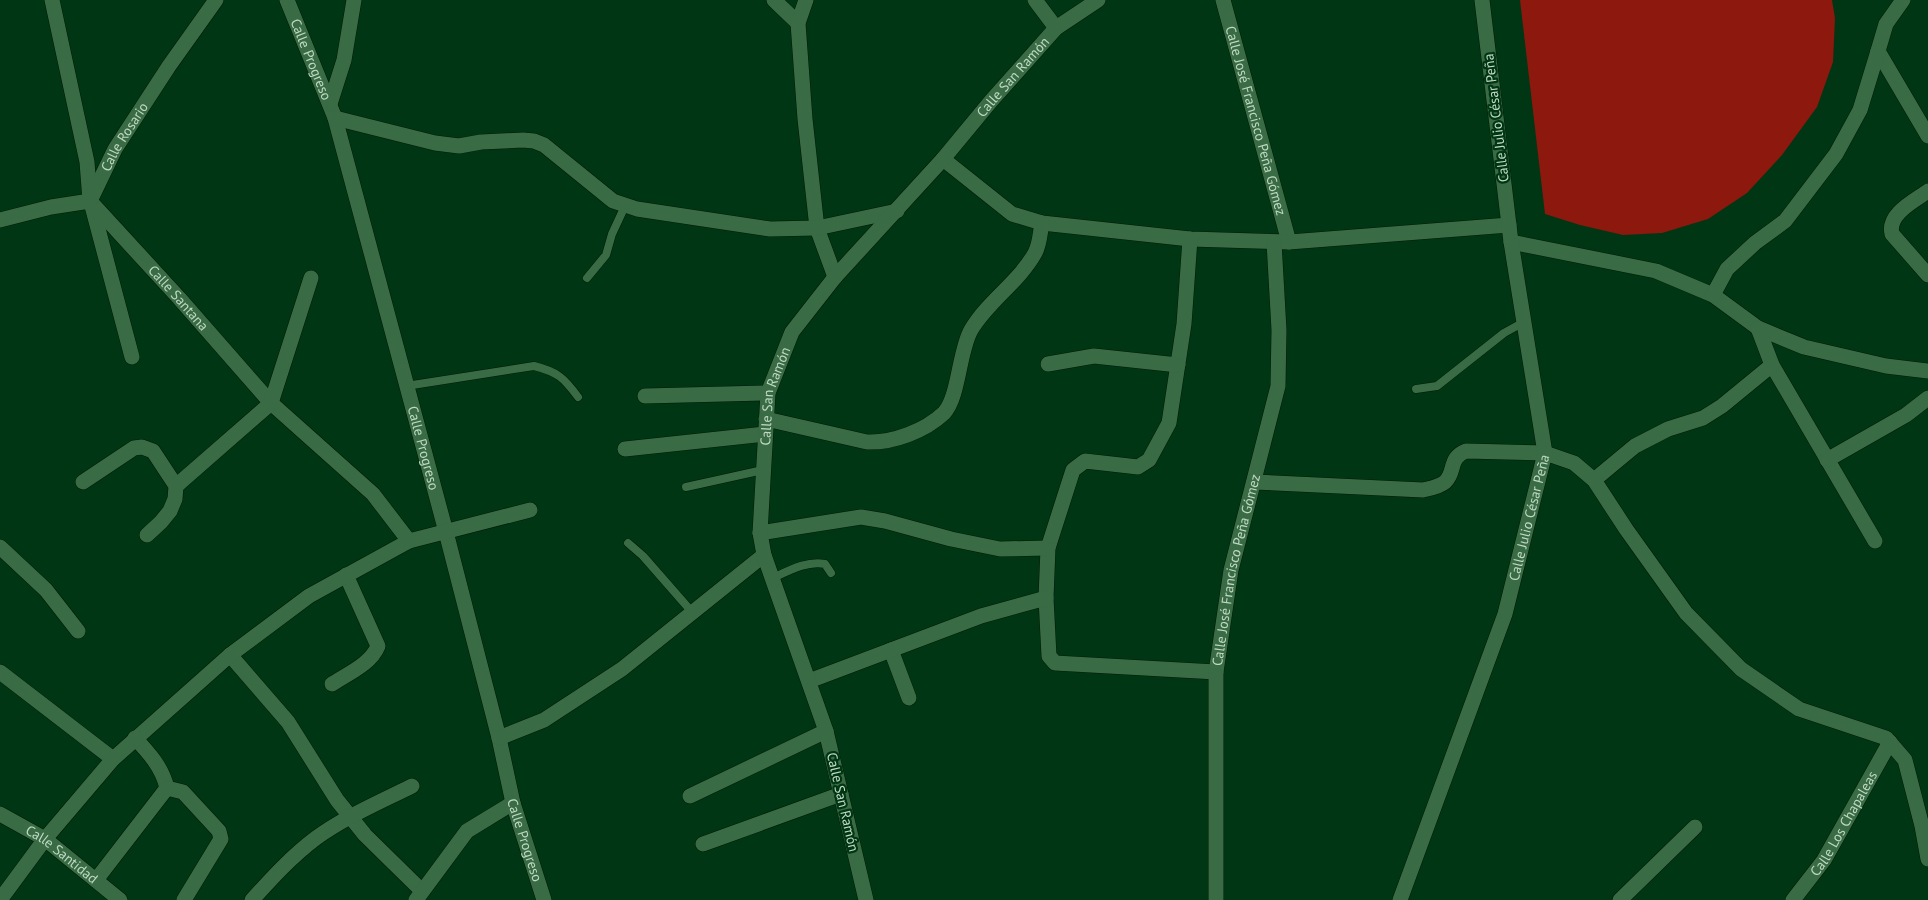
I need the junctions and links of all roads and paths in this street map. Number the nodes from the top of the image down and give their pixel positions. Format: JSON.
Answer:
{"nodes":[{"id":1,"x":52,"y":0,"type":"edge"},
{"id":2,"x":216,"y":0,"type":"edge"},
{"id":3,"x":287,"y":0,"type":"edge"},
{"id":4,"x":354,"y":0,"type":"edge"},
{"id":5,"x":774,"y":0,"type":"edge"},
{"id":6,"x":806,"y":0,"type":"edge"},
{"id":7,"x":1035,"y":0,"type":"edge"},
{"id":8,"x":1098,"y":0,"type":"edge"},
{"id":9,"x":1223,"y":0,"type":"edge"},
{"id":10,"x":1482,"y":0,"type":"edge"},
{"id":11,"x":1903,"y":0,"type":"edge"},
{"id":12,"x":798,"y":23,"type":"junction"},
{"id":13,"x":1056,"y":28,"type":"junction"},
{"id":14,"x":1878,"y":52,"type":"junction"},
{"id":15,"x":332,"y":111,"type":"junction"},
{"id":16,"x":1928,"y":136,"type":"edge"},
{"id":17,"x":943,"y":160,"type":"junction"},
{"id":18,"x":1928,"y":190,"type":"edge"},
{"id":19,"x":90,"y":201,"type":"junction"},
{"id":20,"x":625,"y":206,"type":"junction"},
{"id":21,"x":897,"y":211,"type":"junction"},
{"id":22,"x":0,"y":220,"type":"edge"},
{"id":23,"x":1042,"y":223,"type":"junction"},
{"id":24,"x":1509,"y":225,"type":"junction"},
{"id":25,"x":818,"y":228,"type":"junction"},
{"id":26,"x":1190,"y":238,"type":"junction"},
{"id":27,"x":1282,"y":242,"type":"junction"},
{"id":28,"x":1511,"y":242,"type":"junction"},
{"id":29,"x":1928,"y":275,"type":"edge"},
{"id":30,"x":835,"y":277,"type":"junction"},
{"id":31,"x":311,"y":278,"type":"dead end"},
{"id":32,"x":587,"y":278,"type":"dead end"},
{"id":33,"x":1713,"y":295,"type":"junction"},
{"id":34,"x":1524,"y":322,"type":"junction"},
{"id":35,"x":1758,"y":328,"type":"junction"},
{"id":36,"x":132,"y":357,"type":"dead end"},
{"id":37,"x":1048,"y":364,"type":"dead end"},
{"id":38,"x":1178,"y":365,"type":"junction"},
{"id":39,"x":1772,"y":366,"type":"junction"},
{"id":40,"x":1928,"y":371,"type":"edge"},
{"id":41,"x":406,"y":386,"type":"junction"},
{"id":42,"x":1416,"y":388,"type":"dead end"},
{"id":43,"x":768,"y":393,"type":"junction"},
{"id":44,"x":645,"y":396,"type":"dead end"},
{"id":45,"x":578,"y":397,"type":"dead end"},
{"id":46,"x":1928,"y":398,"type":"edge"},
{"id":47,"x":271,"y":403,"type":"junction"},
{"id":48,"x":765,"y":426,"type":"junction"},
{"id":49,"x":625,"y":449,"type":"dead end"},
{"id":50,"x":1545,"y":453,"type":"junction"},
{"id":51,"x":1827,"y":460,"type":"junction"},
{"id":52,"x":763,"y":470,"type":"junction"},
{"id":53,"x":1594,"y":480,"type":"junction"},
{"id":54,"x":83,"y":482,"type":"dead end"},
{"id":55,"x":1254,"y":482,"type":"junction"},
{"id":56,"x":176,"y":486,"type":"junction"},
{"id":57,"x":686,"y":487,"type":"dead end"},
{"id":58,"x":530,"y":510,"type":"dead end"},
{"id":59,"x":446,"y":532,"type":"junction"},
{"id":60,"x":760,"y":533,"type":"junction"},
{"id":61,"x":146,"y":536,"type":"dead end"},
{"id":62,"x":409,"y":541,"type":"junction"},
{"id":63,"x":1875,"y":541,"type":"dead end"},
{"id":64,"x":628,"y":543,"type":"dead end"},
{"id":65,"x":0,"y":547,"type":"edge"},
{"id":66,"x":1048,"y":548,"type":"junction"},
{"id":67,"x":764,"y":555,"type":"junction"},
{"id":68,"x":831,"y":574,"type":"dead end"},
{"id":69,"x":346,"y":575,"type":"junction"},
{"id":70,"x":773,"y":578,"type":"junction"},
{"id":71,"x":1046,"y":598,"type":"junction"},
{"id":72,"x":692,"y":612,"type":"junction"},
{"id":73,"x":78,"y":631,"type":"dead end"},
{"id":74,"x":891,"y":650,"type":"junction"},
{"id":75,"x":230,"y":655,"type":"junction"},
{"id":76,"x":0,"y":672,"type":"edge"},
{"id":77,"x":1216,"y":672,"type":"junction"},
{"id":78,"x":809,"y":681,"type":"junction"},
{"id":79,"x":332,"y":684,"type":"dead end"},
{"id":80,"x":909,"y":698,"type":"dead end"},
{"id":81,"x":826,"y":732,"type":"junction"},
{"id":82,"x":135,"y":738,"type":"junction"},
{"id":83,"x":500,"y":738,"type":"junction"},
{"id":84,"x":1890,"y":742,"type":"junction"},
{"id":85,"x":112,"y":759,"type":"junction"},
{"id":86,"x":412,"y":786,"type":"dead end"},
{"id":87,"x":167,"y":788,"type":"junction"},
{"id":88,"x":841,"y":794,"type":"junction"},
{"id":89,"x":690,"y":796,"type":"dead end"},
{"id":90,"x":513,"y":803,"type":"junction"},
{"id":91,"x":0,"y":814,"type":"edge"},
{"id":92,"x":352,"y":817,"type":"junction"},
{"id":93,"x":1696,"y":827,"type":"dead end"},
{"id":94,"x":45,"y":839,"type":"junction"},
{"id":95,"x":703,"y":844,"type":"dead end"},
{"id":96,"x":1928,"y":860,"type":"edge"},
{"id":97,"x":96,"y":880,"type":"junction"},
{"id":98,"x":419,"y":896,"type":"edge"},
{"id":99,"x":0,"y":900,"type":"edge"},
{"id":100,"x":120,"y":900,"type":"edge"},
{"id":101,"x":184,"y":900,"type":"edge"},
{"id":102,"x":252,"y":900,"type":"edge"},
{"id":103,"x":544,"y":900,"type":"edge"},
{"id":104,"x":866,"y":900,"type":"edge"},
{"id":105,"x":1216,"y":900,"type":"edge"},
{"id":106,"x":1400,"y":900,"type":"edge"},
{"id":107,"x":1620,"y":900,"type":"edge"},
{"id":108,"x":1793,"y":900,"type":"edge"}],
"edges":[{"from":1,"to":19,"type":"street"},
{"from":2,"to":19,"type":"street","name":"Calle Rosario"},
{"from":3,"to":15,"type":"street","name":"Calle Progreso"},
{"from":4,"to":15,"type":"street"},
{"from":5,"to":12,"type":"street"},
{"from":6,"to":12,"type":"street"},
{"from":7,"to":13,"type":"street"},
{"from":8,"to":13,"type":"street","name":"Calle San Ramón"},
{"from":9,"to":27,"type":"street","name":"Calle José Francisco Peña Gómez"},
{"from":10,"to":24,"type":"street","name":"Calle Julio César Peña"},
{"from":11,"to":14,"type":"street"},
{"from":12,"to":25,"type":"street"},
{"from":13,"to":17,"type":"street","name":"Calle San Ramón"},
{"from":14,"to":16,"type":"street"},
{"from":14,"to":33,"type":"street"},
{"from":15,"to":20,"type":"street"},
{"from":15,"to":41,"type":"street","name":"Calle Progreso"},
{"from":17,"to":21,"type":"street","name":"Calle San Ramón"},
{"from":17,"to":23,"type":"street"},
{"from":18,"to":29,"type":"street"},
{"from":19,"to":22,"type":"street"},
{"from":19,"to":36,"type":"street"},
{"from":19,"to":47,"type":"street","name":"Calle Santana"},
{"from":20,"to":25,"type":"street"},
{"from":20,"to":32,"type":"lane"},
{"from":21,"to":25,"type":"street"},
{"from":21,"to":30,"type":"street","name":"Calle San Ramón"},
{"from":23,"to":26,"type":"street"},
{"from":23,"to":48,"type":"street"},
{"from":24,"to":27,"type":"street"},
{"from":24,"to":28,"type":"street","name":"Calle Julio César Peña"},
{"from":25,"to":30,"type":"street"},
{"from":26,"to":27,"type":"street"},
{"from":26,"to":38,"type":"street"},
{"from":27,"to":55,"type":"street","name":"Calle José Francisco Peña Gómez"},
{"from":28,"to":33,"type":"street"},
{"from":28,"to":34,"type":"street","name":"Calle Julio César Peña"},
{"from":30,"to":43,"type":"street","name":"Calle San Ramón"},
{"from":31,"to":47,"type":"street"},
{"from":33,"to":35,"type":"street"},
{"from":34,"to":42,"type":"lane"},
{"from":34,"to":50,"type":"street","name":"Calle Julio César Peña"},
{"from":35,"to":39,"type":"street"},
{"from":35,"to":40,"type":"street"},
{"from":37,"to":38,"type":"street"},
{"from":38,"to":66,"type":"street"},
{"from":39,"to":51,"type":"street"},
{"from":39,"to":53,"type":"street"},
{"from":41,"to":45,"type":"lane"},
{"from":41,"to":59,"type":"street","name":"Calle Progreso"},
{"from":43,"to":44,"type":"street"},
{"from":43,"to":48,"type":"street","name":"Calle San Ramón"},
{"from":46,"to":51,"type":"street"},
{"from":47,"to":56,"type":"street"},
{"from":47,"to":62,"type":"street","name":"Calle Santana"},
{"from":48,"to":49,"type":"street"},
{"from":48,"to":52,"type":"street","name":"Calle San Ramón"},
{"from":50,"to":53,"type":"street"},
{"from":50,"to":55,"type":"street"},
{"from":50,"to":106,"type":"street","name":"Calle Julio César Peña"},
{"from":51,"to":63,"type":"street"},
{"from":52,"to":57,"type":"lane"},
{"from":52,"to":60,"type":"street","name":"Calle San Ramón"},
{"from":53,"to":84,"type":"street"},
{"from":54,"to":56,"type":"street"},
{"from":55,"to":77,"type":"street","name":"Calle José Francisco Peña Gómez"},
{"from":56,"to":61,"type":"street"},
{"from":58,"to":59,"type":"street"},
{"from":59,"to":62,"type":"street"},
{"from":59,"to":83,"type":"street","name":"Calle Progreso"},
{"from":60,"to":66,"type":"street"},
{"from":60,"to":67,"type":"street","name":"Calle San Ramón"},
{"from":62,"to":69,"type":"street"},
{"from":64,"to":72,"type":"lane"},
{"from":65,"to":73,"type":"street"},
{"from":66,"to":71,"type":"street"},
{"from":67,"to":70,"type":"street","name":"Calle San Ramón"},
{"from":67,"to":72,"type":"street"},
{"from":68,"to":70,"type":"lane"},
{"from":69,"to":75,"type":"street"},
{"from":69,"to":79,"type":"street"},
{"from":70,"to":78,"type":"street","name":"Calle San Ramón"},
{"from":71,"to":74,"type":"street"},
{"from":71,"to":77,"type":"street"},
{"from":72,"to":83,"type":"street"},
{"from":74,"to":78,"type":"street"},
{"from":74,"to":80,"type":"street"},
{"from":75,"to":82,"type":"street"},
{"from":75,"to":92,"type":"street"},
{"from":76,"to":85,"type":"street"},
{"from":77,"to":105,"type":"street","name":"Calle José Francisco Peña Gómez"},
{"from":78,"to":81,"type":"street","name":"Calle San Ramón"},
{"from":81,"to":88,"type":"street","name":"Calle San Ramón"},
{"from":81,"to":89,"type":"street"},
{"from":82,"to":85,"type":"street"},
{"from":82,"to":87,"type":"street"},
{"from":83,"to":90,"type":"street","name":"Calle Progreso"},
{"from":84,"to":96,"type":"street"},
{"from":84,"to":108,"type":"street","name":"Calle Los Chapaleas"},
{"from":85,"to":94,"type":"street"},
{"from":86,"to":92,"type":"street"},
{"from":87,"to":97,"type":"street"},
{"from":87,"to":101,"type":"street"},
{"from":88,"to":95,"type":"street"},
{"from":88,"to":104,"type":"street","name":"Calle San Ramón"},
{"from":90,"to":98,"type":"street"},
{"from":90,"to":103,"type":"street","name":"Calle Progreso"},
{"from":91,"to":94,"type":"street","name":"Calle Santidad"},
{"from":92,"to":98,"type":"street"},
{"from":92,"to":102,"type":"street"},
{"from":93,"to":107,"type":"street"},
{"from":94,"to":97,"type":"street","name":"Calle Santidad"},
{"from":94,"to":99,"type":"street"},
{"from":97,"to":100,"type":"street","name":"Calle Santidad"}]}
